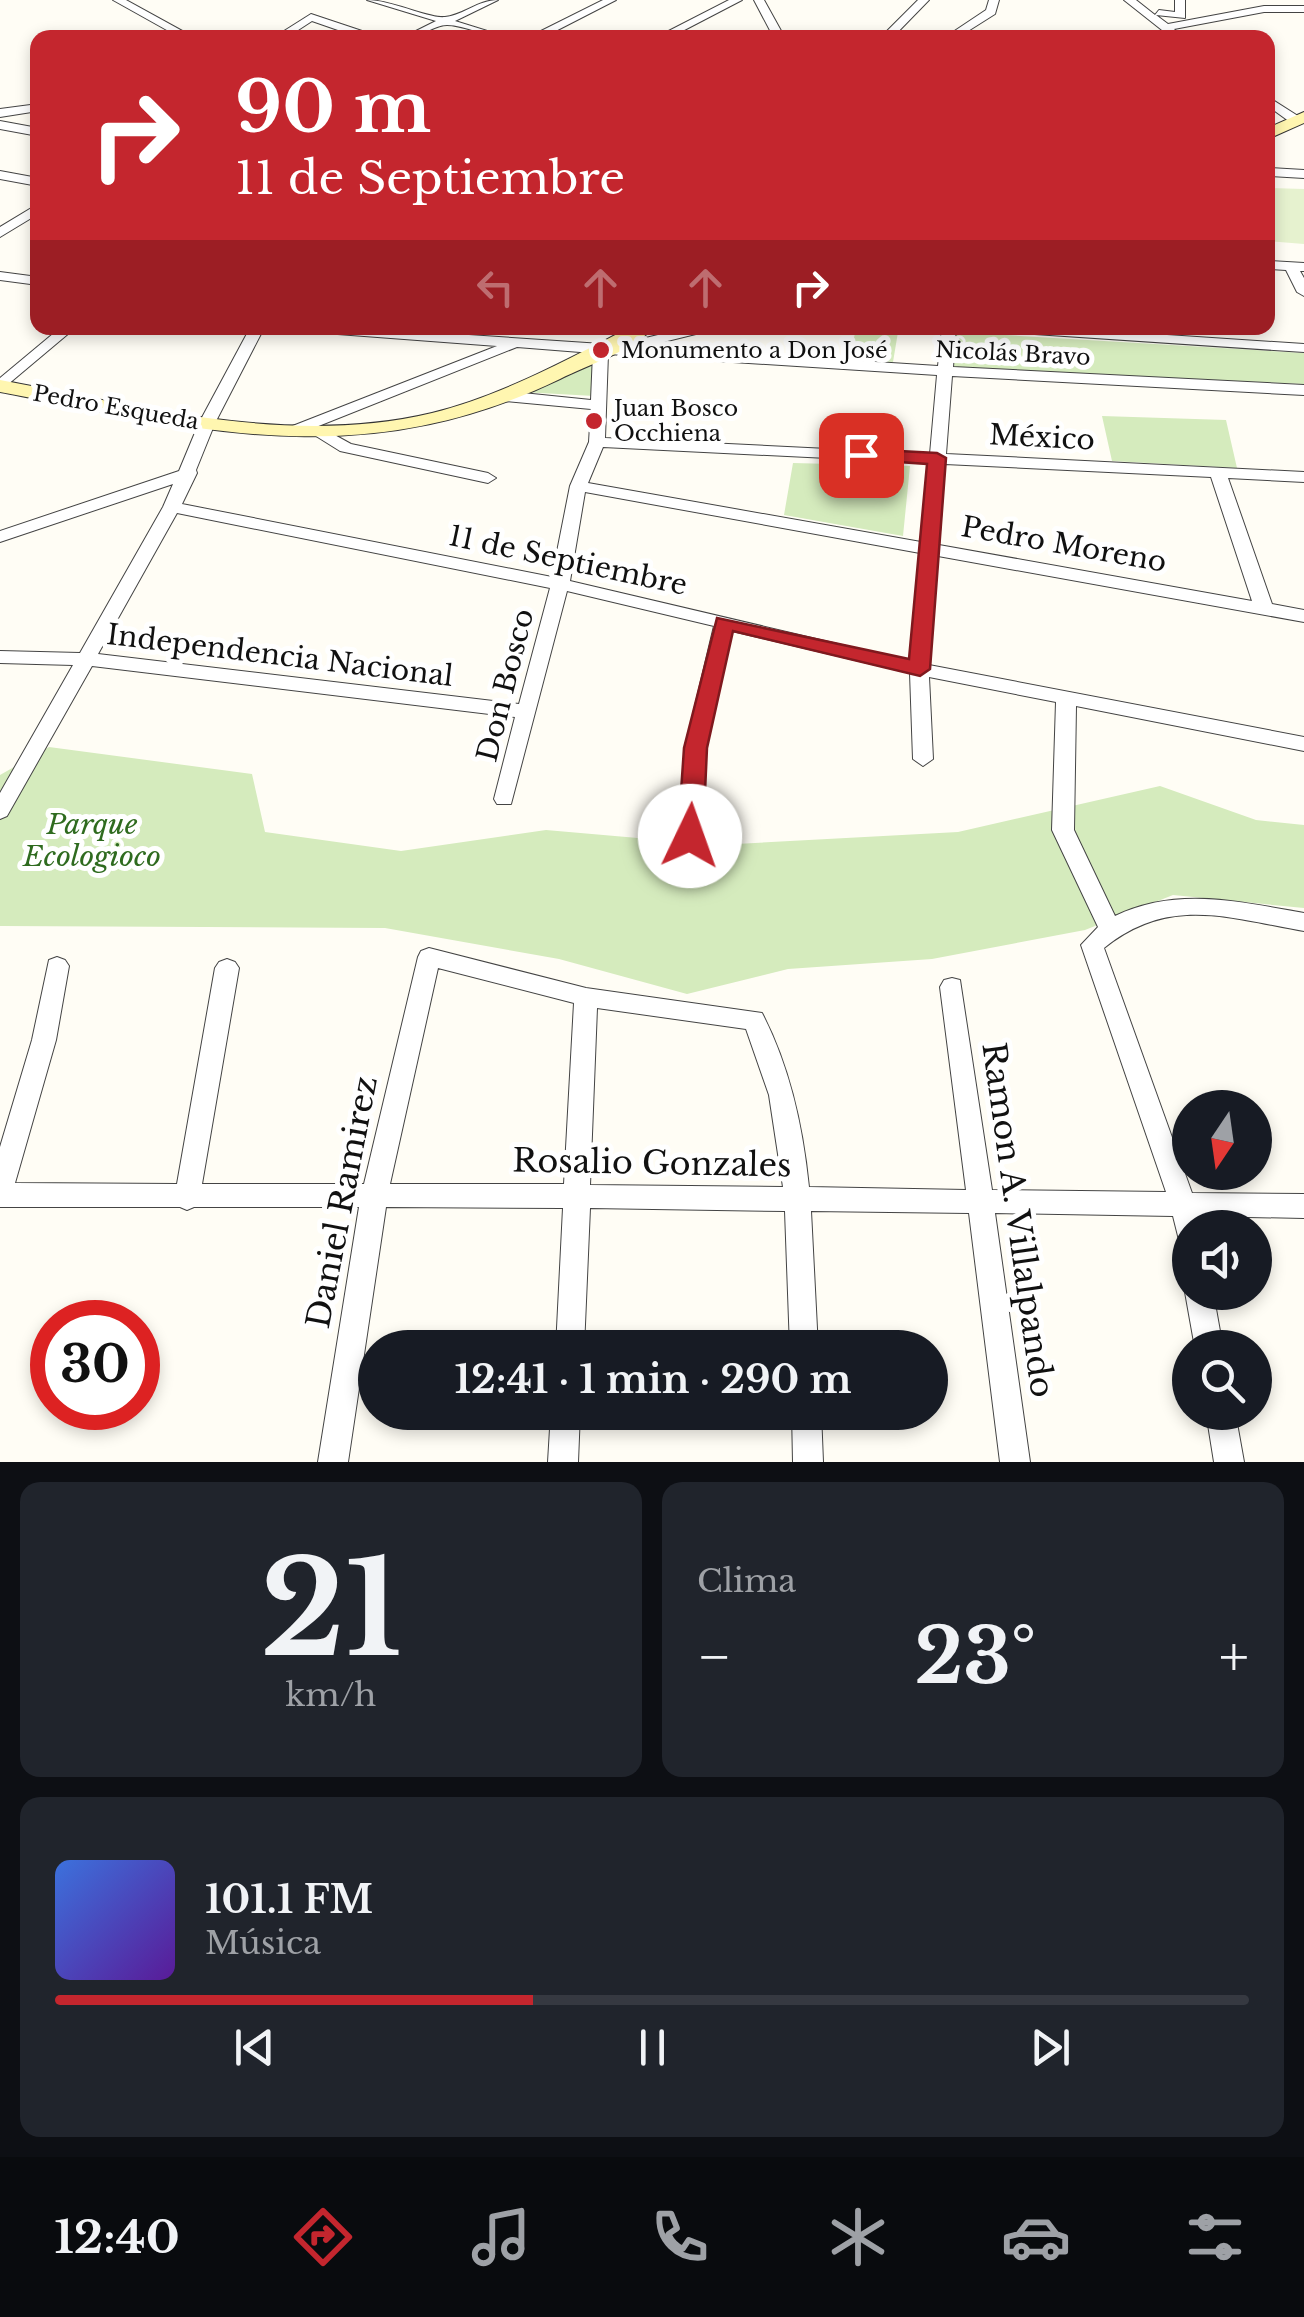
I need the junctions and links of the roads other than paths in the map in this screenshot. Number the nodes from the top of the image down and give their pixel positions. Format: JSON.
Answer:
{"nodes":[{"id":1,"x":118,"y":0,"type":"edge"},
{"id":2,"x":373,"y":0,"type":"edge"},
{"id":3,"x":493,"y":0,"type":"edge"},
{"id":4,"x":612,"y":0,"type":"edge"},
{"id":5,"x":694,"y":0,"type":"edge"},
{"id":6,"x":737,"y":0,"type":"edge"},
{"id":7,"x":760,"y":0,"type":"edge"},
{"id":8,"x":924,"y":0,"type":"edge"},
{"id":9,"x":994,"y":0,"type":"edge"},
{"id":10,"x":1129,"y":0,"type":"edge"},
{"id":11,"x":1180,"y":0,"type":"edge"},
{"id":12,"x":721,"y":8,"type":"junction"},
{"id":13,"x":1304,"y":9,"type":"edge"},
{"id":14,"x":1142,"y":11,"type":"junction"},
{"id":15,"x":1185,"y":19,"type":"junction"},
{"id":16,"x":446,"y":21,"type":"junction"},
{"id":17,"x":1165,"y":28,"type":"junction"},
{"id":18,"x":175,"y":30,"type":"edge"},
{"id":19,"x":287,"y":30,"type":"edge"},
{"id":20,"x":352,"y":30,"type":"edge"},
{"id":21,"x":425,"y":30,"type":"edge"},
{"id":22,"x":477,"y":30,"type":"edge"},
{"id":23,"x":549,"y":30,"type":"edge"},
{"id":24,"x":676,"y":30,"type":"edge"},
{"id":25,"x":776,"y":30,"type":"edge"},
{"id":26,"x":894,"y":30,"type":"edge"},
{"id":27,"x":962,"y":30,"type":"edge"},
{"id":28,"x":1168,"y":30,"type":"edge"},
{"id":29,"x":1275,"y":105,"type":"edge"},
{"id":30,"x":30,"y":108,"type":"edge"},
{"id":31,"x":0,"y":113,"type":"edge"},
{"id":32,"x":1301,"y":121,"type":"edge"},
{"id":33,"x":0,"y":125,"type":"edge"},
{"id":34,"x":30,"y":131,"type":"edge"},
{"id":35,"x":1275,"y":132,"type":"edge"},
{"id":36,"x":1275,"y":172,"type":"edge"},
{"id":37,"x":1304,"y":174,"type":"edge"},
{"id":38,"x":0,"y":175,"type":"edge"},
{"id":39,"x":30,"y":181,"type":"edge"},
{"id":40,"x":30,"y":213,"type":"edge"},
{"id":41,"x":0,"y":233,"type":"edge"},
{"id":42,"x":1297,"y":267,"type":"edge"},
{"id":43,"x":0,"y":276,"type":"edge"},
{"id":44,"x":30,"y":280,"type":"edge"},
{"id":45,"x":1304,"y":292,"type":"edge"},
{"id":46,"x":60,"y":335,"type":"edge"},
{"id":47,"x":253,"y":335,"type":"edge"},
{"id":48,"x":464,"y":335,"type":"edge"},
{"id":49,"x":630,"y":335,"type":"edge"},
{"id":50,"x":682,"y":335,"type":"edge"},
{"id":51,"x":948,"y":335,"type":"edge"},
{"id":52,"x":1108,"y":335,"type":"edge"},
{"id":53,"x":512,"y":346,"type":"junction"},
{"id":54,"x":1304,"y":348,"type":"edge"},
{"id":55,"x":601,"y":350,"type":"junction"},
{"id":56,"x":944,"y":373,"type":"junction"},
{"id":57,"x":0,"y":386,"type":"edge"},
{"id":58,"x":1304,"y":390,"type":"edge"},
{"id":59,"x":504,"y":396,"type":"junction"},
{"id":60,"x":0,"y":400,"type":"edge"},
{"id":61,"x":599,"y":405,"type":"junction"},
{"id":62,"x":206,"y":426,"type":"junction"},
{"id":63,"x":296,"y":430,"type":"junction"},
{"id":64,"x":322,"y":434,"type":"junction"},
{"id":65,"x":597,"y":442,"type":"junction"},
{"id":66,"x":937,"y":458,"type":"junction"},
{"id":67,"x":189,"y":472,"type":"junction"},
{"id":68,"x":1218,"y":474,"type":"junction"},
{"id":69,"x":1304,"y":477,"type":"edge"},
{"id":70,"x":488,"y":478,"type":"dead end"},
{"id":71,"x":578,"y":486,"type":"junction"},
{"id":72,"x":172,"y":507,"type":"junction"},
{"id":73,"x":4,"y":534,"type":"edge"},
{"id":74,"x":928,"y":547,"type":"junction"},
{"id":75,"x":560,"y":584,"type":"junction"},
{"id":76,"x":1264,"y":609,"type":"junction"},
{"id":77,"x":1304,"y":616,"type":"edge"},
{"id":78,"x":724,"y":623,"type":"junction"},
{"id":79,"x":0,"y":658,"type":"edge"},
{"id":80,"x":88,"y":660,"type":"junction"},
{"id":81,"x":920,"y":669,"type":"junction"},
{"id":82,"x":1066,"y":697,"type":"junction"},
{"id":83,"x":526,"y":712,"type":"junction"},
{"id":84,"x":1304,"y":744,"type":"edge"},
{"id":85,"x":923,"y":759,"type":"dead end"},
{"id":86,"x":504,"y":799,"type":"dead end"},
{"id":87,"x":1,"y":808,"type":"edge"},
{"id":88,"x":690,"y":836,"type":"dead end"},
{"id":89,"x":1304,"y":922,"type":"edge"},
{"id":90,"x":1110,"y":928,"type":"junction"},
{"id":91,"x":57,"y":966,"type":"dead end"},
{"id":92,"x":227,"y":968,"type":"dead end"},
{"id":93,"x":952,"y":988,"type":"dead end"},
{"id":94,"x":586,"y":997,"type":"junction"},
{"id":95,"x":0,"y":1193,"type":"edge"},
{"id":96,"x":579,"y":1196,"type":"junction"},
{"id":97,"x":374,"y":1197,"type":"junction"},
{"id":98,"x":187,"y":1198,"type":"junction"},
{"id":99,"x":798,"y":1200,"type":"junction"},
{"id":100,"x":978,"y":1200,"type":"junction"},
{"id":101,"x":1184,"y":1206,"type":"junction"},
{"id":102,"x":1304,"y":1206,"type":"edge"},
{"id":103,"x":1185,"y":1210,"type":"edge"},
{"id":104,"x":571,"y":1330,"type":"edge"},
{"id":105,"x":803,"y":1330,"type":"edge"},
{"id":106,"x":565,"y":1430,"type":"edge"},
{"id":107,"x":807,"y":1430,"type":"edge"},
{"id":108,"x":1223,"y":1430,"type":"edge"},
{"id":109,"x":333,"y":1462,"type":"edge"},
{"id":110,"x":563,"y":1462,"type":"edge"},
{"id":111,"x":808,"y":1462,"type":"edge"},
{"id":112,"x":1015,"y":1462,"type":"edge"},
{"id":113,"x":1229,"y":1462,"type":"edge"}],
"edges":[{"from":1,"to":18,"type":"street"},
{"from":2,"to":16,"type":"street"},
{"from":3,"to":16,"type":"street"},
{"from":4,"to":23,"type":"street"},
{"from":5,"to":12,"type":"street"},
{"from":6,"to":12,"type":"street"},
{"from":7,"to":25,"type":"street"},
{"from":8,"to":26,"type":"street"},
{"from":9,"to":27,"type":"street"},
{"from":10,"to":14,"type":"street"},
{"from":11,"to":15,"type":"street"},
{"from":12,"to":24,"type":"street"},
{"from":13,"to":15,"type":"street"},
{"from":14,"to":15,"type":"street"},
{"from":14,"to":17,"type":"street"},
{"from":15,"to":17,"type":"street"},
{"from":16,"to":21,"type":"street"},
{"from":16,"to":22,"type":"street"},
{"from":17,"to":28,"type":"street"},
{"from":19,"to":20,"type":"street"},
{"from":29,"to":32,"type":"street"},
{"from":30,"to":31,"type":"street"},
{"from":32,"to":35,"type":"street"},
{"from":33,"to":34,"type":"street"},
{"from":36,"to":37,"type":"street"},
{"from":38,"to":39,"type":"street"},
{"from":40,"to":41,"type":"street"},
{"from":42,"to":45,"type":"street"},
{"from":43,"to":44,"type":"street"},
{"from":46,"to":57,"type":"street"},
{"from":47,"to":62,"type":"street"},
{"from":48,"to":53,"type":"street"},
{"from":49,"to":55,"type":"street","name":"Pedro Esqueda"},
{"from":50,"to":55,"type":"street","name":"Pedro Esqueda"},
{"from":51,"to":56,"type":"street"},
{"from":52,"to":54,"type":"street"},
{"from":53,"to":55,"type":"street"},
{"from":53,"to":63,"type":"street"},
{"from":55,"to":56,"type":"street","name":"Nicolás Bravo"},
{"from":55,"to":59,"type":"street","name":"Pedro Esqueda"},
{"from":55,"to":61,"type":"street","name":"Don Bosco"},
{"from":56,"to":58,"type":"street","name":"Nicolás Bravo"},
{"from":56,"to":66,"type":"street"},
{"from":57,"to":62,"type":"street","name":"Pedro Esqueda"},
{"from":59,"to":61,"type":"street"},
{"from":59,"to":64,"type":"street","name":"Pedro Esqueda"},
{"from":60,"to":62,"type":"street","name":"Pedro Esqueda"},
{"from":61,"to":65,"type":"street","name":"Don Bosco"},
{"from":62,"to":63,"type":"street","name":"Pedro Esqueda"},
{"from":62,"to":67,"type":"street"},
{"from":63,"to":64,"type":"street","name":"Pedro Esqueda"},
{"from":64,"to":70,"type":"street"},
{"from":65,"to":66,"type":"street","name":"México"},
{"from":65,"to":71,"type":"street","name":"Don Bosco"},
{"from":66,"to":68,"type":"street","name":"México"},
{"from":66,"to":74,"type":"street"},
{"from":67,"to":72,"type":"street"},
{"from":67,"to":73,"type":"street"},
{"from":68,"to":69,"type":"street","name":"México"},
{"from":68,"to":76,"type":"street"},
{"from":71,"to":74,"type":"street","name":"Pedro Moreno"},
{"from":71,"to":75,"type":"street","name":"Don Bosco"},
{"from":72,"to":75,"type":"street","name":"11 de Septiembre"},
{"from":72,"to":80,"type":"street"},
{"from":74,"to":76,"type":"street","name":"Pedro Moreno"},
{"from":74,"to":81,"type":"street"},
{"from":75,"to":78,"type":"street","name":"11 de Septiembre"},
{"from":75,"to":83,"type":"street","name":"Don Bosco"},
{"from":76,"to":77,"type":"street","name":"Pedro Moreno"},
{"from":78,"to":81,"type":"street","name":"11 de Septiembre"},
{"from":78,"to":88,"type":"street"},
{"from":79,"to":80,"type":"street","name":"Independencia Nacional"},
{"from":80,"to":83,"type":"street","name":"Independencia Nacional"},
{"from":80,"to":87,"type":"street"},
{"from":81,"to":82,"type":"street","name":"11 de Septiembre"},
{"from":81,"to":85,"type":"street"},
{"from":82,"to":84,"type":"street","name":"11 de Septiembre"},
{"from":82,"to":90,"type":"street"},
{"from":83,"to":86,"type":"street","name":"Don Bosco"},
{"from":89,"to":90,"type":"street"},
{"from":90,"to":101,"type":"street"},
{"from":91,"to":95,"type":"street"},
{"from":92,"to":98,"type":"street"},
{"from":93,"to":100,"type":"street","name":"Ramon A. Villalpando"},
{"from":94,"to":96,"type":"street"},
{"from":94,"to":97,"type":"street","name":"Daniel Ramirez"},
{"from":94,"to":99,"type":"street"},
{"from":95,"to":98,"type":"street","name":"Rosalio Gonzales"},
{"from":96,"to":97,"type":"street","name":"Rosalio Gonzales"},
{"from":96,"to":99,"type":"street","name":"Rosalio Gonzales"},
{"from":96,"to":104,"type":"street"},
{"from":97,"to":98,"type":"street","name":"Rosalio Gonzales"},
{"from":97,"to":109,"type":"street","name":"Daniel Ramirez"},
{"from":99,"to":100,"type":"street","name":"Rosalio Gonzales"},
{"from":99,"to":105,"type":"street"},
{"from":100,"to":101,"type":"street","name":"Rosalio Gonzales"},
{"from":100,"to":112,"type":"street","name":"Ramon A. Villalpando"},
{"from":101,"to":102,"type":"street","name":"Rosalio Gonzales"},
{"from":101,"to":103,"type":"street"},
{"from":106,"to":110,"type":"street"},
{"from":107,"to":111,"type":"street"},
{"from":108,"to":113,"type":"street"}]}
